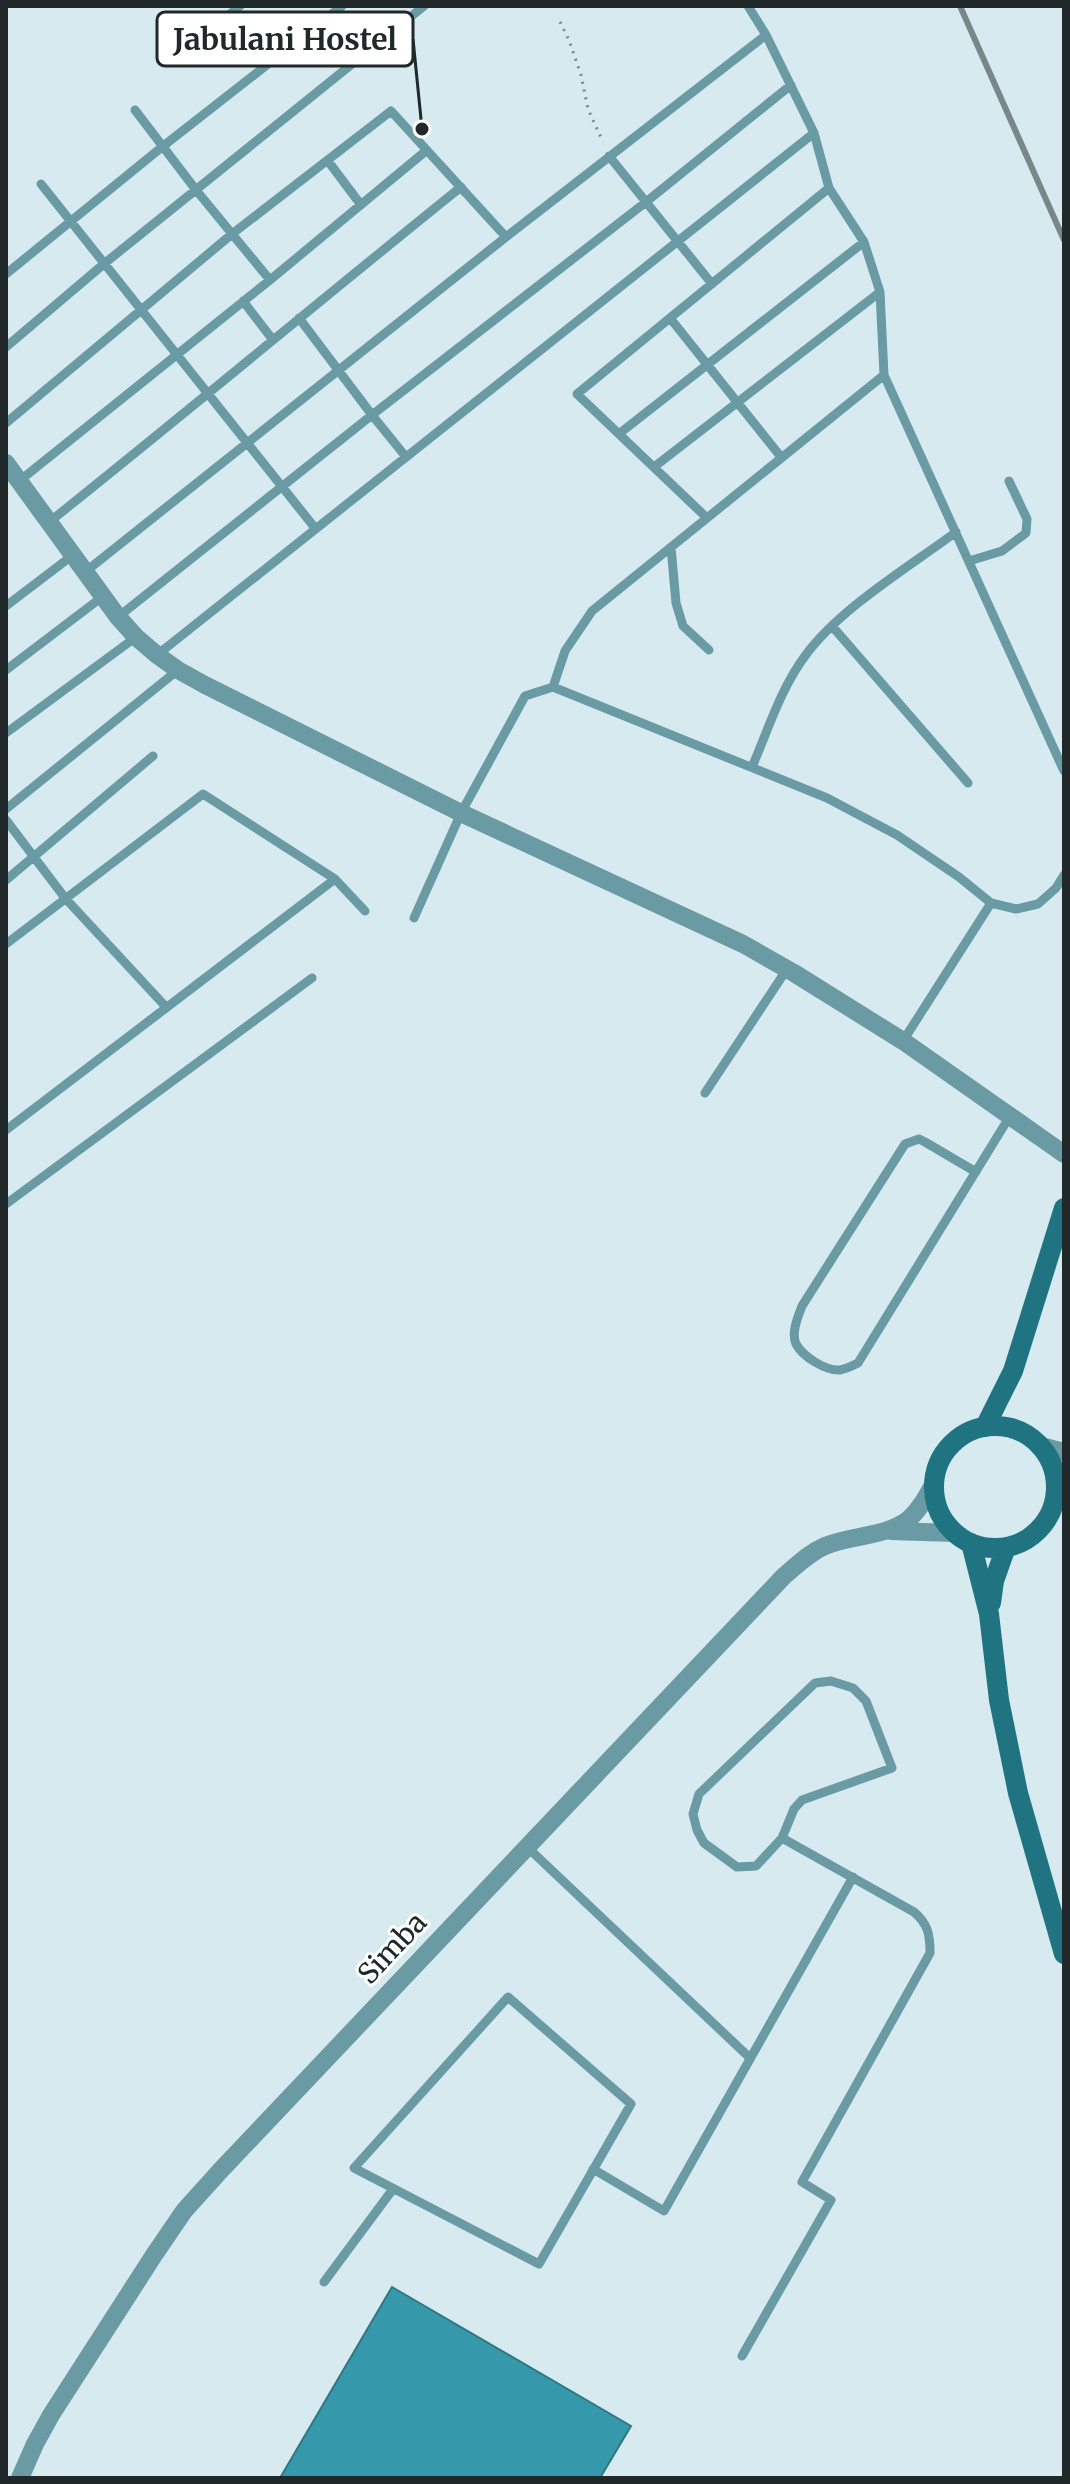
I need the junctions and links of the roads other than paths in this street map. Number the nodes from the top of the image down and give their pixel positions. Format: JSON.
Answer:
{"nodes":[{"id":1,"x":240,"y":6,"type":"edge"},
{"id":2,"x":342,"y":6,"type":"edge"},
{"id":3,"x":424,"y":6,"type":"edge"},
{"id":4,"x":748,"y":6,"type":"edge"},
{"id":5,"x":766,"y":35,"type":"junction"},
{"id":6,"x":191,"y":45,"type":"dead end"},
{"id":7,"x":791,"y":85,"type":"junction"},
{"id":8,"x":135,"y":110,"type":"dead end"},
{"id":9,"x":814,"y":133,"type":"junction"},
{"id":10,"x":162,"y":147,"type":"junction"},
{"id":11,"x":427,"y":150,"type":"junction"},
{"id":12,"x":609,"y":156,"type":"junction"},
{"id":13,"x":328,"y":161,"type":"junction"},
{"id":14,"x":41,"y":184,"type":"dead end"},
{"id":15,"x":461,"y":187,"type":"junction"},
{"id":16,"x":829,"y":188,"type":"junction"},
{"id":17,"x":196,"y":190,"type":"junction"},
{"id":18,"x":646,"y":202,"type":"junction"},
{"id":19,"x":361,"y":205,"type":"junction"},
{"id":20,"x":70,"y":221,"type":"junction"},
{"id":21,"x":232,"y":234,"type":"junction"},
{"id":22,"x":506,"y":237,"type":"junction"},
{"id":23,"x":678,"y":242,"type":"junction"},
{"id":24,"x":864,"y":242,"type":"junction"},
{"id":25,"x":105,"y":263,"type":"junction"},
{"id":26,"x":6,"y":274,"type":"edge"},
{"id":27,"x":270,"y":280,"type":"junction"},
{"id":28,"x":712,"y":284,"type":"junction"},
{"id":29,"x":880,"y":292,"type":"junction"},
{"id":30,"x":243,"y":301,"type":"junction"},
{"id":31,"x":140,"y":311,"type":"junction"},
{"id":32,"x":299,"y":318,"type":"junction"},
{"id":33,"x":670,"y":318,"type":"junction"},
{"id":34,"x":273,"y":340,"type":"junction"},
{"id":35,"x":6,"y":347,"type":"edge"},
{"id":36,"x":176,"y":354,"type":"junction"},
{"id":37,"x":708,"y":364,"type":"junction"},
{"id":38,"x":338,"y":371,"type":"junction"},
{"id":39,"x":884,"y":375,"type":"junction"},
{"id":40,"x":209,"y":395,"type":"junction"},
{"id":41,"x":738,"y":402,"type":"junction"},
{"id":42,"x":372,"y":415,"type":"junction"},
{"id":43,"x":6,"y":423,"type":"edge"},
{"id":44,"x":620,"y":433,"type":"junction"},
{"id":45,"x":248,"y":443,"type":"junction"},
{"id":46,"x":406,"y":457,"type":"junction"},
{"id":47,"x":781,"y":457,"type":"junction"},
{"id":48,"x":6,"y":463,"type":"edge"},
{"id":49,"x":654,"y":467,"type":"junction"},
{"id":50,"x":1009,"y":481,"type":"dead end"},
{"id":51,"x":18,"y":482,"type":"junction"},
{"id":52,"x":283,"y":488,"type":"junction"},
{"id":53,"x":707,"y":518,"type":"junction"},
{"id":54,"x":48,"y":523,"type":"junction"},
{"id":55,"x":315,"y":528,"type":"junction"},
{"id":56,"x":956,"y":532,"type":"junction"},
{"id":57,"x":671,"y":547,"type":"junction"},
{"id":58,"x":73,"y":555,"type":"junction"},
{"id":59,"x":969,"y":561,"type":"junction"},
{"id":60,"x":85,"y":572,"type":"junction"},
{"id":61,"x":102,"y":597,"type":"junction"},
{"id":62,"x":6,"y":606,"type":"edge"},
{"id":63,"x":118,"y":617,"type":"junction"},
{"id":64,"x":832,"y":626,"type":"junction"},
{"id":65,"x":136,"y":637,"type":"junction"},
{"id":66,"x":709,"y":650,"type":"dead end"},
{"id":67,"x":157,"y":655,"type":"junction"},
{"id":68,"x":6,"y":670,"type":"edge"},
{"id":69,"x":178,"y":670,"type":"junction"},
{"id":70,"x":553,"y":687,"type":"junction"},
{"id":71,"x":6,"y":733,"type":"edge"},
{"id":72,"x":153,"y":756,"type":"dead end"},
{"id":73,"x":752,"y":767,"type":"junction"},
{"id":74,"x":1064,"y":771,"type":"edge"},
{"id":75,"x":968,"y":783,"type":"dead end"},
{"id":76,"x":6,"y":809,"type":"edge"},
{"id":77,"x":461,"y":813,"type":"junction"},
{"id":78,"x":6,"y":820,"type":"edge"},
{"id":79,"x":34,"y":857,"type":"junction"},
{"id":80,"x":1064,"y":875,"type":"edge"},
{"id":81,"x":335,"y":879,"type":"junction"},
{"id":82,"x":6,"y":880,"type":"edge"},
{"id":83,"x":65,"y":898,"type":"junction"},
{"id":84,"x":991,"y":903,"type":"junction"},
{"id":85,"x":365,"y":911,"type":"dead end"},
{"id":86,"x":414,"y":918,"type":"dead end"},
{"id":87,"x":6,"y":944,"type":"edge"},
{"id":88,"x":787,"y":969,"type":"junction"},
{"id":89,"x":312,"y":978,"type":"dead end"},
{"id":90,"x":166,"y":1007,"type":"junction"},
{"id":91,"x":903,"y":1041,"type":"junction"},
{"id":92,"x":705,"y":1093,"type":"dead end"},
{"id":93,"x":1010,"y":1116,"type":"junction"},
{"id":94,"x":6,"y":1130,"type":"edge"},
{"id":95,"x":1064,"y":1154,"type":"edge"},
{"id":96,"x":976,"y":1172,"type":"junction"},
{"id":97,"x":6,"y":1204,"type":"edge"},
{"id":98,"x":1064,"y":1208,"type":"edge"},
{"id":99,"x":1013,"y":1371,"type":"junction"},
{"id":100,"x":985,"y":1427,"type":"junction"},
{"id":101,"x":1021,"y":1432,"type":"junction"},
{"id":102,"x":1041,"y":1446,"type":"junction"},
{"id":103,"x":1064,"y":1452,"type":"edge"},
{"id":104,"x":934,"y":1483,"type":"junction"},
{"id":105,"x":1060,"y":1483,"type":"edge"},
{"id":106,"x":880,"y":1532,"type":"junction"},
{"id":107,"x":963,"y":1538,"type":"junction"},
{"id":108,"x":1006,"y":1547,"type":"junction"},
{"id":109,"x":989,"y":1614,"type":"junction"},
{"id":110,"x":782,"y":1838,"type":"junction"},
{"id":111,"x":526,"y":1846,"type":"junction"},
{"id":112,"x":853,"y":1877,"type":"junction"},
{"id":113,"x":1064,"y":1954,"type":"edge"},
{"id":114,"x":750,"y":2058,"type":"junction"},
{"id":115,"x":593,"y":2169,"type":"junction"},
{"id":116,"x":393,"y":2189,"type":"junction"},
{"id":117,"x":324,"y":2282,"type":"dead end"},
{"id":118,"x":742,"y":2356,"type":"dead end"},
{"id":119,"x":20,"y":2478,"type":"edge"}],
"edges":[{"from":1,"to":6,"type":"lane"},
{"from":2,"to":10,"type":"lane"},
{"from":3,"to":17,"type":"lane"},
{"from":4,"to":5,"type":"lane"},
{"from":5,"to":7,"type":"lane"},
{"from":5,"to":12,"type":"lane"},
{"from":7,"to":9,"type":"lane"},
{"from":7,"to":18,"type":"lane"},
{"from":8,"to":10,"type":"lane"},
{"from":9,"to":16,"type":"lane"},
{"from":9,"to":23,"type":"lane"},
{"from":10,"to":17,"type":"lane"},
{"from":10,"to":20,"type":"lane"},
{"from":11,"to":13,"type":"lane"},
{"from":11,"to":15,"type":"lane"},
{"from":11,"to":19,"type":"lane"},
{"from":12,"to":18,"type":"lane"},
{"from":12,"to":22,"type":"lane"},
{"from":13,"to":19,"type":"lane"},
{"from":13,"to":21,"type":"lane"},
{"from":14,"to":20,"type":"lane"},
{"from":15,"to":22,"type":"lane"},
{"from":15,"to":32,"type":"lane"},
{"from":16,"to":24,"type":"lane"},
{"from":16,"to":28,"type":"lane"},
{"from":17,"to":21,"type":"lane"},
{"from":17,"to":25,"type":"lane"},
{"from":18,"to":23,"type":"lane"},
{"from":18,"to":42,"type":"lane"},
{"from":19,"to":27,"type":"lane"},
{"from":20,"to":25,"type":"lane"},
{"from":20,"to":26,"type":"lane"},
{"from":21,"to":27,"type":"lane"},
{"from":21,"to":31,"type":"lane"},
{"from":22,"to":38,"type":"lane"},
{"from":23,"to":28,"type":"lane"},
{"from":23,"to":46,"type":"lane"},
{"from":24,"to":29,"type":"lane"},
{"from":24,"to":37,"type":"lane"},
{"from":25,"to":31,"type":"lane"},
{"from":25,"to":35,"type":"lane"},
{"from":27,"to":30,"type":"lane"},
{"from":28,"to":33,"type":"lane"},
{"from":29,"to":39,"type":"lane"},
{"from":29,"to":41,"type":"lane"},
{"from":30,"to":34,"type":"lane"},
{"from":30,"to":36,"type":"lane"},
{"from":31,"to":36,"type":"lane"},
{"from":31,"to":43,"type":"lane"},
{"from":32,"to":34,"type":"lane"},
{"from":32,"to":38,"type":"lane"},
{"from":33,"to":37,"type":"lane"},
{"from":33,"to":44,"type":"lane"},
{"from":34,"to":40,"type":"lane"},
{"from":36,"to":40,"type":"lane"},
{"from":36,"to":51,"type":"lane"},
{"from":37,"to":41,"type":"lane"},
{"from":37,"to":44,"type":"lane"},
{"from":38,"to":42,"type":"lane"},
{"from":38,"to":45,"type":"lane"},
{"from":39,"to":47,"type":"lane"},
{"from":39,"to":56,"type":"lane"},
{"from":40,"to":45,"type":"lane"},
{"from":40,"to":54,"type":"lane"},
{"from":41,"to":47,"type":"lane"},
{"from":41,"to":49,"type":"lane"},
{"from":42,"to":46,"type":"lane"},
{"from":42,"to":52,"type":"lane"},
{"from":44,"to":49,"type":"lane"},
{"from":45,"to":52,"type":"lane"},
{"from":45,"to":60,"type":"lane"},
{"from":46,"to":55,"type":"lane"},
{"from":47,"to":53,"type":"lane"},
{"from":48,"to":51,"type":"street"},
{"from":49,"to":53,"type":"lane"},
{"from":50,"to":59,"type":"lane"},
{"from":51,"to":54,"type":"street"},
{"from":52,"to":55,"type":"lane"},
{"from":52,"to":63,"type":"lane"},
{"from":53,"to":57,"type":"lane"},
{"from":54,"to":58,"type":"street"},
{"from":55,"to":67,"type":"lane"},
{"from":56,"to":59,"type":"lane"},
{"from":56,"to":64,"type":"lane"},
{"from":57,"to":66,"type":"lane"},
{"from":57,"to":70,"type":"lane"},
{"from":58,"to":60,"type":"street"},
{"from":58,"to":62,"type":"lane"},
{"from":59,"to":74,"type":"lane"},
{"from":60,"to":61,"type":"street"},
{"from":61,"to":63,"type":"street"},
{"from":61,"to":68,"type":"lane"},
{"from":63,"to":65,"type":"street"},
{"from":64,"to":73,"type":"lane"},
{"from":64,"to":75,"type":"lane"},
{"from":65,"to":67,"type":"street"},
{"from":65,"to":71,"type":"lane"},
{"from":67,"to":69,"type":"street"},
{"from":69,"to":76,"type":"lane"},
{"from":69,"to":77,"type":"street"},
{"from":70,"to":73,"type":"lane"},
{"from":70,"to":77,"type":"lane"},
{"from":72,"to":79,"type":"lane"},
{"from":73,"to":84,"type":"lane"},
{"from":77,"to":86,"type":"lane"},
{"from":77,"to":88,"type":"street"},
{"from":78,"to":79,"type":"lane"},
{"from":79,"to":82,"type":"lane"},
{"from":79,"to":83,"type":"lane"},
{"from":80,"to":84,"type":"lane"},
{"from":81,"to":83,"type":"lane"},
{"from":81,"to":85,"type":"lane"},
{"from":81,"to":90,"type":"lane"},
{"from":83,"to":87,"type":"lane"},
{"from":83,"to":90,"type":"lane"},
{"from":84,"to":91,"type":"lane"},
{"from":88,"to":91,"type":"street"},
{"from":88,"to":92,"type":"lane"},
{"from":89,"to":97,"type":"lane"},
{"from":90,"to":94,"type":"lane"},
{"from":91,"to":93,"type":"street"},
{"from":93,"to":95,"type":"street"},
{"from":93,"to":96,"type":"lane"},
{"from":96,"to":96,"type":"lane"},
{"from":98,"to":99,"type":"street"},
{"from":99,"to":100,"type":"street"},
{"from":99,"to":101,"type":"street"},
{"from":100,"to":101,"type":"street"},
{"from":100,"to":104,"type":"street"},
{"from":101,"to":102,"type":"street"},
{"from":102,"to":103,"type":"street"},
{"from":102,"to":105,"type":"street"},
{"from":104,"to":106,"type":"street"},
{"from":104,"to":107,"type":"street"},
{"from":105,"to":108,"type":"street"},
{"from":106,"to":107,"type":"street"},
{"from":106,"to":111,"type":"street","name":"Simba"},
{"from":107,"to":108,"type":"street"},
{"from":107,"to":109,"type":"street"},
{"from":108,"to":109,"type":"street"},
{"from":109,"to":113,"type":"street"},
{"from":110,"to":110,"type":"lane"},
{"from":110,"to":112,"type":"lane"},
{"from":111,"to":114,"type":"lane"},
{"from":111,"to":119,"type":"street","name":"Simba"},
{"from":112,"to":114,"type":"lane"},
{"from":112,"to":118,"type":"lane"},
{"from":114,"to":115,"type":"lane"},
{"from":115,"to":116,"type":"lane"},
{"from":115,"to":116,"type":"lane"},
{"from":116,"to":117,"type":"lane"}]}
